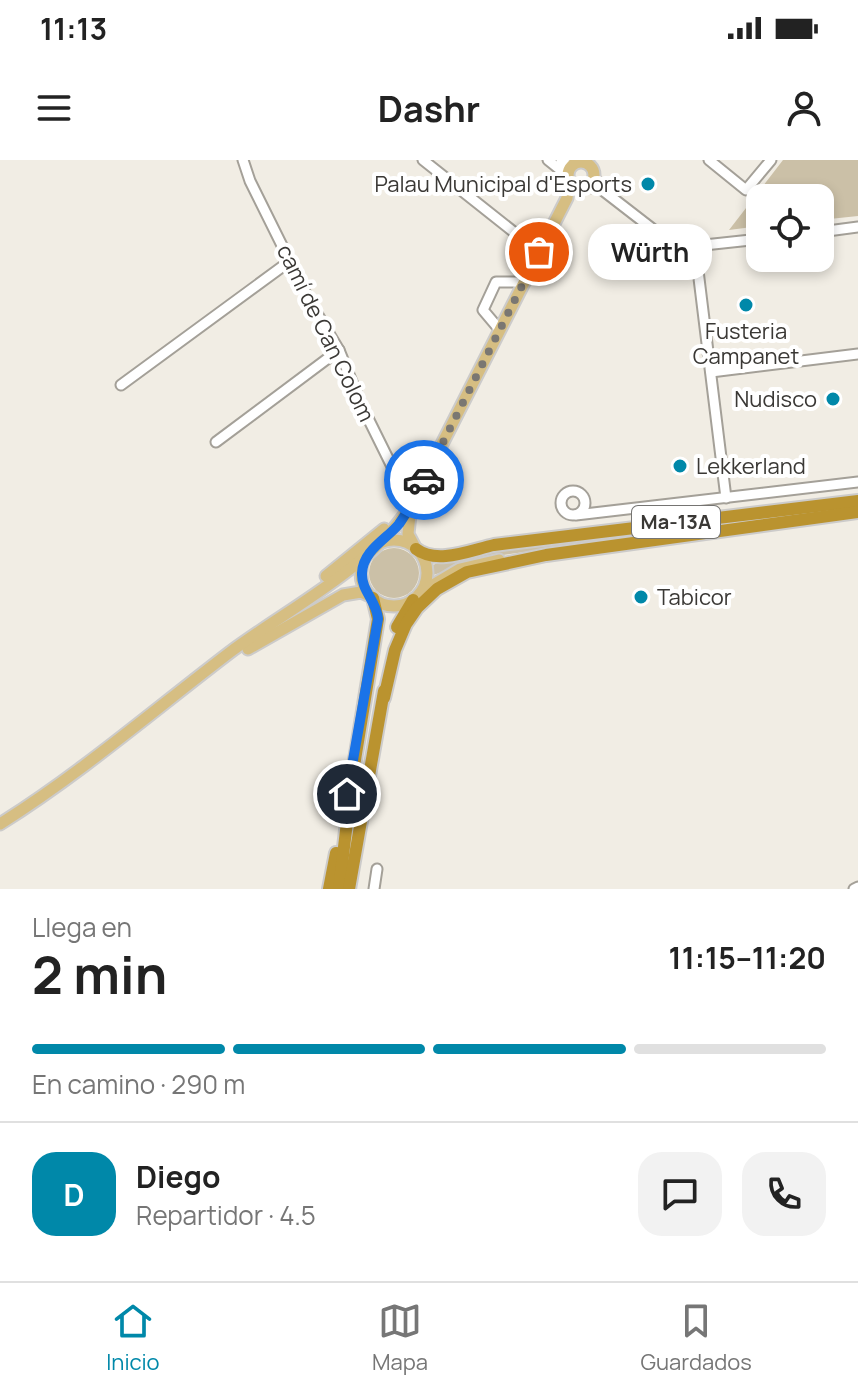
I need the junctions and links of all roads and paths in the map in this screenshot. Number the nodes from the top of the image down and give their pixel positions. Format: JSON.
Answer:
{"nodes":[{"id":1,"x":243,"y":160,"type":"edge"},
{"id":2,"x":423,"y":160,"type":"edge"},
{"id":3,"x":548,"y":160,"type":"edge"},
{"id":4,"x":709,"y":160,"type":"edge"},
{"id":5,"x":771,"y":160,"type":"edge"},
{"id":6,"x":572,"y":166,"type":"edge"},
{"id":7,"x":596,"y":169,"type":"edge"},
{"id":8,"x":585,"y":187,"type":"junction"},
{"id":9,"x":601,"y":189,"type":"junction"},
{"id":10,"x":567,"y":198,"type":"junction"},
{"id":11,"x":858,"y":227,"type":"edge"},
{"id":12,"x":834,"y":230,"type":"edge"},
{"id":13,"x":746,"y":241,"type":"edge"},
{"id":14,"x":695,"y":246,"type":"junction"},
{"id":15,"x":539,"y":252,"type":"junction"},
{"id":16,"x":290,"y":261,"type":"junction"},
{"id":17,"x":524,"y":282,"type":"junction"},
{"id":18,"x":499,"y":329,"type":"junction"},
{"id":19,"x":339,"y":350,"type":"junction"},
{"id":20,"x":858,"y":354,"type":"edge"},
{"id":21,"x":711,"y":372,"type":"junction"},
{"id":22,"x":121,"y":385,"type":"dead end"},
{"id":23,"x":216,"y":442,"type":"dead end"},
{"id":24,"x":858,"y":482,"type":"edge"},
{"id":25,"x":726,"y":498,"type":"junction"},
{"id":26,"x":584,"y":499,"type":"junction"},
{"id":27,"x":858,"y":501,"type":"edge"},
{"id":28,"x":411,"y":505,"type":"junction"},
{"id":29,"x":858,"y":512,"type":"edge"},
{"id":30,"x":602,"y":513,"type":"junction"},
{"id":31,"x":576,"y":515,"type":"junction"},
{"id":32,"x":587,"y":533,"type":"junction"},
{"id":33,"x":374,"y":547,"type":"junction"},
{"id":34,"x":416,"y":549,"type":"junction"},
{"id":35,"x":537,"y":557,"type":"junction"},
{"id":36,"x":416,"y":597,"type":"junction"},
{"id":37,"x":373,"y":598,"type":"junction"},
{"id":38,"x":228,"y":654,"type":"junction"},
{"id":39,"x":209,"y":670,"type":"junction"},
{"id":40,"x":384,"y":698,"type":"junction"},
{"id":41,"x":353,"y":772,"type":"junction"},
{"id":42,"x":370,"y":776,"type":"junction"},
{"id":43,"x":0,"y":824,"type":"edge"},
{"id":44,"x":377,"y":869,"type":"dead end"},
{"id":45,"x":329,"y":889,"type":"edge"},
{"id":46,"x":339,"y":889,"type":"edge"},
{"id":47,"x":349,"y":889,"type":"edge"},
{"id":48,"x":355,"y":889,"type":"edge"},
{"id":49,"x":374,"y":889,"type":"edge"}],
"edges":[{"from":1,"to":16,"type":"street","name":"camí de Can Colom"},
{"from":2,"to":15,"type":"street"},
{"from":3,"to":6,"type":"street"},
{"from":4,"to":5,"type":"street"},
{"from":6,"to":7,"type":"main road"},
{"from":6,"to":8,"type":"main road"},
{"from":6,"to":10,"type":"main road"},
{"from":7,"to":8,"type":"main road"},
{"from":7,"to":9,"type":"street"},
{"from":8,"to":9,"type":"street"},
{"from":8,"to":10,"type":"main road"},
{"from":9,"to":14,"type":"street"},
{"from":10,"to":15,"type":"main road"},
{"from":11,"to":12,"type":"street"},
{"from":13,"to":14,"type":"street"},
{"from":14,"to":21,"type":"street"},
{"from":15,"to":17,"type":"main road"},
{"from":16,"to":19,"type":"street","name":"camí de Can Colom"},
{"from":16,"to":22,"type":"street"},
{"from":17,"to":18,"type":"main road"},
{"from":17,"to":18,"type":"street"},
{"from":18,"to":28,"type":"main road"},
{"from":19,"to":23,"type":"street"},
{"from":19,"to":28,"type":"street","name":"camí de Can Colom"},
{"from":20,"to":21,"type":"street"},
{"from":21,"to":25,"type":"street"},
{"from":24,"to":25,"type":"street"},
{"from":25,"to":30,"type":"street"},
{"from":26,"to":30,"type":"street"},
{"from":26,"to":31,"type":"street"},
{"from":26,"to":31,"type":"street"},
{"from":27,"to":32,"type":"highway","number":"Ma-13A"},
{"from":28,"to":33,"type":"main road"},
{"from":28,"to":34,"type":"main road"},
{"from":28,"to":38,"type":"main road"},
{"from":29,"to":35,"type":"highway","number":"Ma-13A"},
{"from":30,"to":31,"type":"street"},
{"from":30,"to":32,"type":"street"},
{"from":32,"to":34,"type":"highway","number":"Ma-13A"},
{"from":33,"to":34,"type":"main road","number":"Ma-13A"},
{"from":33,"to":37,"type":"main road"},
{"from":33,"to":38,"type":"main road"},
{"from":34,"to":36,"type":"main road"},
{"from":35,"to":36,"type":"main road","number":"Ma-13A"},
{"from":35,"to":40,"type":"highway"},
{"from":36,"to":37,"type":"main road"},
{"from":36,"to":40,"type":"highway"},
{"from":37,"to":39,"type":"main road"},
{"from":37,"to":41,"type":"highway"},
{"from":38,"to":39,"type":"main road"},
{"from":39,"to":43,"type":"main road"},
{"from":40,"to":42,"type":"highway"},
{"from":41,"to":45,"type":"highway"},
{"from":41,"to":46,"type":"highway"},
{"from":42,"to":47,"type":"highway"},
{"from":42,"to":48,"type":"highway"},
{"from":44,"to":49,"type":"street"}]}
